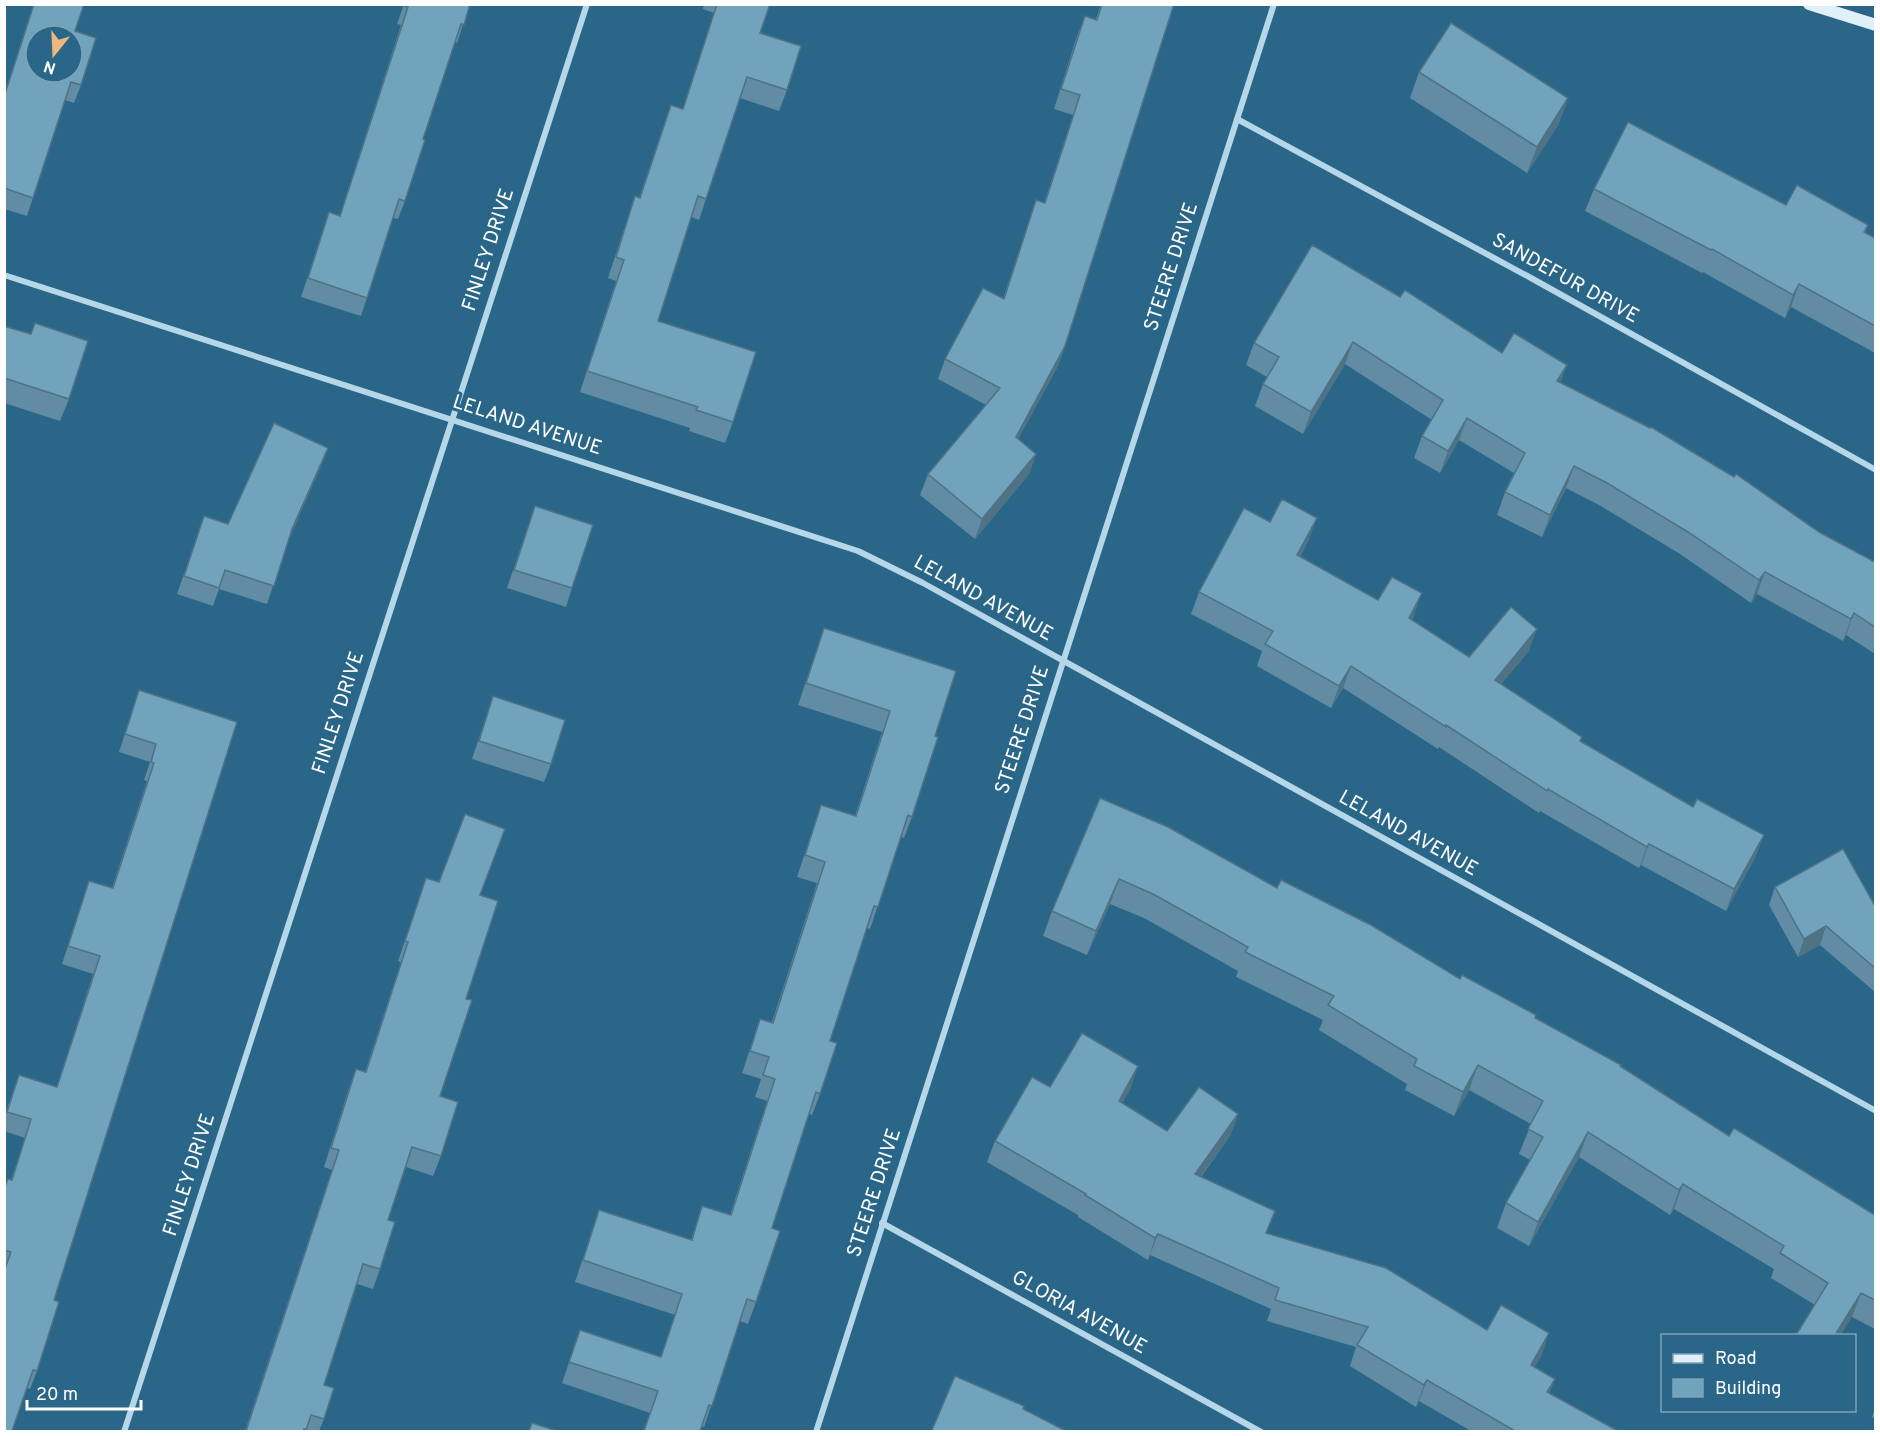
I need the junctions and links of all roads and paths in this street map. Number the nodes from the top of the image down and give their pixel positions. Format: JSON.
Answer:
{"nodes":[{"id":1,"x":587,"y":4,"type":"edge"},
{"id":2,"x":1274,"y":4,"type":"edge"},
{"id":3,"x":1809,"y":4,"type":"edge"},
{"id":4,"x":1875,"y":25,"type":"edge"},
{"id":5,"x":1237,"y":119,"type":"junction"},
{"id":6,"x":4,"y":275,"type":"edge"},
{"id":7,"x":452,"y":419,"type":"junction"},
{"id":8,"x":1875,"y":470,"type":"edge"},
{"id":9,"x":1062,"y":662,"type":"junction"},
{"id":10,"x":1875,"y":1111,"type":"edge"},
{"id":11,"x":882,"y":1223,"type":"junction"},
{"id":12,"x":124,"y":1431,"type":"edge"},
{"id":13,"x":816,"y":1431,"type":"edge"},
{"id":14,"x":1260,"y":1431,"type":"edge"}],
"edges":[{"from":1,"to":7,"type":"street","name":"FINLEY DRIVE"},
{"from":2,"to":5,"type":"street","name":"STEERE DRIVE"},
{"from":3,"to":4,"type":"main road"},
{"from":5,"to":8,"type":"street","name":"SANDEFUR DRIVE"},
{"from":5,"to":9,"type":"street","name":"STEERE DRIVE"},
{"from":6,"to":7,"type":"street","name":"LELAND AVENUE"},
{"from":7,"to":9,"type":"street","name":"LELAND AVENUE"},
{"from":7,"to":12,"type":"street","name":"FINLEY DRIVE"},
{"from":9,"to":10,"type":"street","name":"LELAND AVENUE"},
{"from":9,"to":11,"type":"street","name":"STEERE DRIVE"},
{"from":11,"to":13,"type":"street","name":"STEERE DRIVE"},
{"from":11,"to":14,"type":"street","name":"GLORIA AVENUE"}]}
